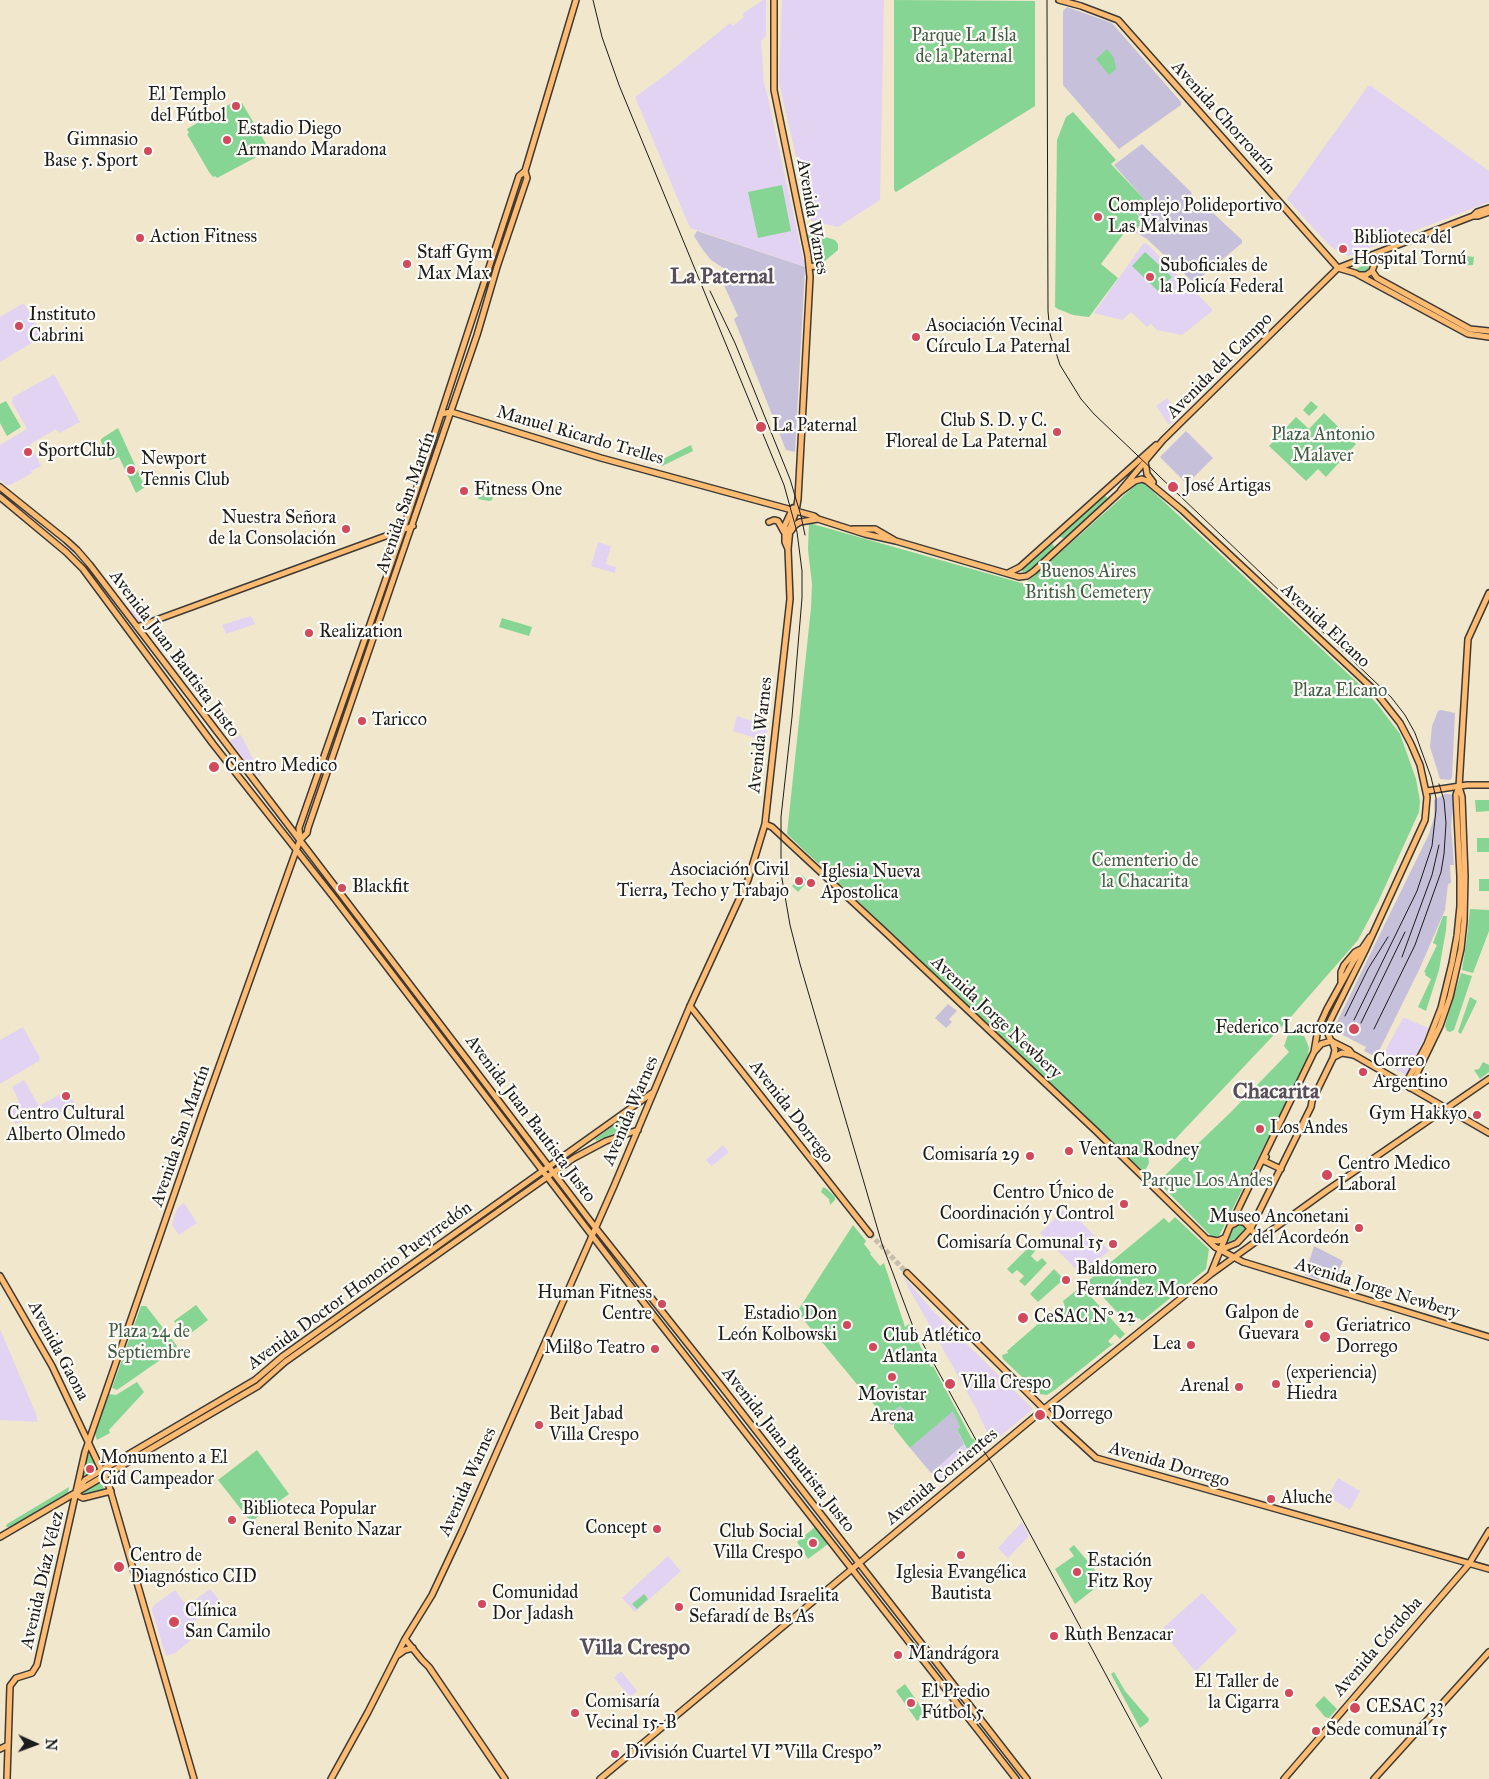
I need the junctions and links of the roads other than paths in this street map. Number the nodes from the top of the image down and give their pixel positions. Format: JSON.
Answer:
{"nodes":[{"id":1,"x":576,"y":0,"type":"edge"},
{"id":2,"x":774,"y":0,"type":"edge"},
{"id":3,"x":1079,"y":0,"type":"edge"},
{"id":4,"x":1061,"y":1,"type":"edge"},
{"id":5,"x":525,"y":171,"type":"junction"},
{"id":6,"x":1489,"y":208,"type":"edge"},
{"id":7,"x":1489,"y":212,"type":"edge"},
{"id":8,"x":1473,"y":216,"type":"junction"},
{"id":9,"x":1372,"y":255,"type":"junction"},
{"id":10,"x":809,"y":266,"type":"junction"},
{"id":11,"x":822,"y":267,"type":"dead end"},
{"id":12,"x":1338,"y":268,"type":"junction"},
{"id":13,"x":1372,"y":271,"type":"junction"},
{"id":14,"x":1359,"y":275,"type":"junction"},
{"id":15,"x":1406,"y":294,"type":"junction"},
{"id":16,"x":1403,"y":299,"type":"junction"},
{"id":17,"x":1437,"y":314,"type":"junction"},
{"id":18,"x":1489,"y":331,"type":"edge"},
{"id":19,"x":1489,"y":337,"type":"edge"},
{"id":20,"x":451,"y":412,"type":"junction"},
{"id":21,"x":441,"y":414,"type":"junction"},
{"id":22,"x":1163,"y":440,"type":"junction"},
{"id":23,"x":1145,"y":461,"type":"junction"},
{"id":24,"x":1126,"y":472,"type":"junction"},
{"id":25,"x":1136,"y":472,"type":"junction"},
{"id":26,"x":1147,"y":479,"type":"junction"},
{"id":27,"x":0,"y":486,"type":"edge"},
{"id":28,"x":1120,"y":492,"type":"junction"},
{"id":29,"x":1102,"y":493,"type":"junction"},
{"id":30,"x":0,"y":498,"type":"edge"},
{"id":31,"x":798,"y":499,"type":"junction"},
{"id":32,"x":1110,"y":502,"type":"junction"},
{"id":33,"x":794,"y":511,"type":"junction"},
{"id":34,"x":804,"y":513,"type":"junction"},
{"id":35,"x":818,"y":519,"type":"junction"},
{"id":36,"x":770,"y":522,"type":"dead end"},
{"id":37,"x":413,"y":526,"type":"junction"},
{"id":38,"x":868,"y":528,"type":"junction"},
{"id":39,"x":851,"y":529,"type":"junction"},
{"id":40,"x":402,"y":530,"type":"junction"},
{"id":41,"x":877,"y":530,"type":"junction"},
{"id":42,"x":788,"y":532,"type":"junction"},
{"id":43,"x":872,"y":536,"type":"junction"},
{"id":44,"x":1054,"y":536,"type":"junction"},
{"id":45,"x":896,"y":541,"type":"junction"},
{"id":46,"x":1062,"y":546,"type":"junction"},
{"id":47,"x":1007,"y":573,"type":"junction"},
{"id":48,"x":1489,"y":592,"type":"edge"},
{"id":49,"x":137,"y":627,"type":"junction"},
{"id":50,"x":1459,"y":778,"type":"junction"},
{"id":51,"x":1467,"y":785,"type":"junction"},
{"id":52,"x":1489,"y":785,"type":"edge"},
{"id":53,"x":1459,"y":787,"type":"junction"},
{"id":54,"x":1427,"y":791,"type":"junction"},
{"id":55,"x":765,"y":824,"type":"junction"},
{"id":56,"x":300,"y":840,"type":"junction"},
{"id":57,"x":296,"y":849,"type":"junction"},
{"id":58,"x":1372,"y":935,"type":"junction"},
{"id":59,"x":1350,"y":962,"type":"junction"},
{"id":60,"x":1352,"y":978,"type":"junction"},
{"id":61,"x":690,"y":1006,"type":"junction"},
{"id":62,"x":1332,"y":1041,"type":"junction"},
{"id":63,"x":1314,"y":1052,"type":"junction"},
{"id":64,"x":1354,"y":1055,"type":"junction"},
{"id":65,"x":1333,"y":1058,"type":"junction"},
{"id":66,"x":1489,"y":1079,"type":"edge"},
{"id":67,"x":1408,"y":1086,"type":"junction"},
{"id":68,"x":654,"y":1092,"type":"junction"},
{"id":69,"x":1446,"y":1108,"type":"junction"},
{"id":70,"x":638,"y":1130,"type":"junction"},
{"id":71,"x":1489,"y":1133,"type":"edge"},
{"id":72,"x":622,"y":1134,"type":"junction"},
{"id":73,"x":632,"y":1145,"type":"junction"},
{"id":74,"x":1269,"y":1145,"type":"junction"},
{"id":75,"x":570,"y":1152,"type":"junction"},
{"id":76,"x":574,"y":1158,"type":"junction"},
{"id":77,"x":552,"y":1169,"type":"junction"},
{"id":78,"x":1280,"y":1169,"type":"junction"},
{"id":79,"x":545,"y":1174,"type":"junction"},
{"id":80,"x":1230,"y":1226,"type":"junction"},
{"id":81,"x":595,"y":1227,"type":"junction"},
{"id":82,"x":1250,"y":1228,"type":"junction"},
{"id":83,"x":870,"y":1234,"type":"tunnel mouth"},
{"id":84,"x":592,"y":1235,"type":"junction"},
{"id":85,"x":1205,"y":1237,"type":"junction"},
{"id":86,"x":1224,"y":1238,"type":"junction"},
{"id":87,"x":1260,"y":1239,"type":"junction"},
{"id":88,"x":1220,"y":1250,"type":"junction"},
{"id":89,"x":1234,"y":1258,"type":"junction"},
{"id":90,"x":907,"y":1274,"type":"tunnel mouth"},
{"id":91,"x":1211,"y":1274,"type":"junction"},
{"id":92,"x":0,"y":1276,"type":"edge"},
{"id":93,"x":1489,"y":1337,"type":"edge"},
{"id":94,"x":1044,"y":1409,"type":"junction"},
{"id":95,"x":95,"y":1424,"type":"junction"},
{"id":96,"x":83,"y":1430,"type":"junction"},
{"id":97,"x":89,"y":1441,"type":"junction"},
{"id":98,"x":102,"y":1470,"type":"junction"},
{"id":99,"x":105,"y":1476,"type":"junction"},
{"id":100,"x":111,"y":1491,"type":"junction"},
{"id":101,"x":76,"y":1492,"type":"junction"},
{"id":102,"x":1489,"y":1531,"type":"edge"},
{"id":103,"x":0,"y":1537,"type":"edge"},
{"id":104,"x":859,"y":1564,"type":"junction"},
{"id":105,"x":1469,"y":1564,"type":"junction"},
{"id":106,"x":852,"y":1569,"type":"junction"},
{"id":107,"x":1489,"y":1569,"type":"edge"},
{"id":108,"x":405,"y":1638,"type":"junction"},
{"id":109,"x":413,"y":1648,"type":"junction"},
{"id":110,"x":1489,"y":1652,"type":"edge"},
{"id":111,"x":398,"y":1655,"type":"junction"},
{"id":112,"x":0,"y":1744,"type":"edge"},
{"id":113,"x":8,"y":1745,"type":"junction"},
{"id":114,"x":0,"y":1749,"type":"edge"},
{"id":115,"x":7,"y":1779,"type":"edge"},
{"id":116,"x":194,"y":1779,"type":"edge"},
{"id":117,"x":331,"y":1779,"type":"edge"},
{"id":118,"x":505,"y":1779,"type":"edge"},
{"id":119,"x":600,"y":1779,"type":"edge"},
{"id":120,"x":1016,"y":1779,"type":"edge"},
{"id":121,"x":1027,"y":1779,"type":"edge"},
{"id":122,"x":1284,"y":1779,"type":"edge"},
{"id":123,"x":1374,"y":1779,"type":"edge"}],
"edges":[{"from":1,"to":5,"type":"main road","name":"Avenida San Martín"},
{"from":2,"to":10,"type":"main road","name":"Avenida Warnes"},
{"from":3,"to":4,"type":"main road"},
{"from":4,"to":12,"type":"main road","name":"Avenida Chorroarín"},
{"from":5,"to":20,"type":"main road","name":"Avenida San Martín"},
{"from":5,"to":21,"type":"main road","name":"Avenida San Martín"},
{"from":6,"to":8,"type":"main road"},
{"from":7,"to":8,"type":"main road"},
{"from":8,"to":9,"type":"main road"},
{"from":9,"to":12,"type":"main road"},
{"from":9,"to":13,"type":"main road"},
{"from":10,"to":11,"type":"main road"},
{"from":10,"to":31,"type":"main road","name":"Avenida Warnes"},
{"from":12,"to":14,"type":"main road","name":"Avenida Chorroarín"},
{"from":12,"to":22,"type":"main road","name":"Avenida del Campo"},
{"from":13,"to":14,"type":"main road"},
{"from":13,"to":15,"type":"main road","name":"Avenida Chorroarín"},
{"from":14,"to":16,"type":"main road","name":"Avenida Chorroarín"},
{"from":15,"to":16,"type":"main road"},
{"from":15,"to":17,"type":"main road","name":"Avenida Chorroarín"},
{"from":16,"to":17,"type":"main road","name":"Avenida Chorroarín"},
{"from":17,"to":18,"type":"main road","name":"Avenida Chorroarín"},
{"from":17,"to":19,"type":"main road","name":"Avenida Chorroarín"},
{"from":20,"to":21,"type":"main road","name":"Manuel Ricardo Trelles"},
{"from":20,"to":33,"type":"main road","name":"Manuel Ricardo Trelles"},
{"from":20,"to":37,"type":"main road","name":"Avenida San Martín"},
{"from":21,"to":40,"type":"main road","name":"Avenida San Martín"},
{"from":22,"to":23,"type":"main road","name":"Avenida del Campo"},
{"from":22,"to":24,"type":"main road","name":"Avenida del Campo"},
{"from":23,"to":25,"type":"main road","name":"Avenida del Campo"},
{"from":23,"to":26,"type":"main road"},
{"from":24,"to":25,"type":"main road"},
{"from":24,"to":29,"type":"main road","name":"Avenida del Campo"},
{"from":25,"to":26,"type":"main road","name":"Avenida Elcano"},
{"from":25,"to":28,"type":"main road","name":"Avenida del Campo"},
{"from":26,"to":28,"type":"main road","name":"Avenida del Campo"},
{"from":26,"to":54,"type":"main road","name":"Avenida Elcano"},
{"from":27,"to":49,"type":"main road","name":"Avenida Juan Bautista Justo"},
{"from":28,"to":32,"type":"main road","name":"Avenida del Campo"},
{"from":29,"to":32,"type":"main road"},
{"from":29,"to":44,"type":"main road","name":"Avenida del Campo"},
{"from":30,"to":57,"type":"main road","name":"Avenida Juan Bautista Justo"},
{"from":31,"to":33,"type":"main road","name":"Avenida Warnes"},
{"from":31,"to":34,"type":"main road"},
{"from":32,"to":46,"type":"main road","name":"Avenida del Campo"},
{"from":33,"to":34,"type":"main road","name":"Manuel Ricardo Trelles"},
{"from":33,"to":42,"type":"main road","name":"Avenida Warnes"},
{"from":34,"to":35,"type":"main road","name":"Manuel Ricardo Trelles"},
{"from":35,"to":39,"type":"main road","name":"Manuel Ricardo Trelles"},
{"from":35,"to":42,"type":"main road"},
{"from":36,"to":42,"type":"main road"},
{"from":37,"to":40,"type":"main road"},
{"from":37,"to":56,"type":"main road","name":"Avenida San Martín"},
{"from":38,"to":39,"type":"main road"},
{"from":38,"to":41,"type":"main road"},
{"from":38,"to":43,"type":"main road"},
{"from":39,"to":43,"type":"main road","name":"Manuel Ricardo Trelles"},
{"from":40,"to":49,"type":"main road"},
{"from":40,"to":56,"type":"main road","name":"Avenida San Martín"},
{"from":41,"to":43,"type":"main road"},
{"from":41,"to":45,"type":"main road"},
{"from":42,"to":55,"type":"main road","name":"Avenida Warnes"},
{"from":43,"to":45,"type":"main road","name":"Manuel Ricardo Trelles"},
{"from":44,"to":46,"type":"main road"},
{"from":44,"to":47,"type":"main road","name":"Avenida del Campo"},
{"from":45,"to":47,"type":"main road"},
{"from":46,"to":47,"type":"main road","name":"Avenida del Campo"},
{"from":48,"to":50,"type":"main road"},
{"from":49,"to":56,"type":"main road","name":"Avenida Juan Bautista Justo"},
{"from":50,"to":51,"type":"main road"},
{"from":50,"to":53,"type":"main road"},
{"from":51,"to":52,"type":"main road"},
{"from":51,"to":53,"type":"main road"},
{"from":53,"to":54,"type":"main road"},
{"from":53,"to":67,"type":"main road"},
{"from":54,"to":58,"type":"main road","name":"Avenida Elcano"},
{"from":55,"to":61,"type":"main road","name":"Avenida Warnes"},
{"from":55,"to":85,"type":"main road","name":"Avenida Jorge Newbery"},
{"from":56,"to":57,"type":"main road","name":"Avenida San Martín"},
{"from":56,"to":77,"type":"main road","name":"Avenida Juan Bautista Justo"},
{"from":57,"to":79,"type":"main road","name":"Avenida Juan Bautista Justo"},
{"from":57,"to":95,"type":"main road","name":"Avenida San Martín"},
{"from":58,"to":59,"type":"main road"},
{"from":58,"to":60,"type":"main road"},
{"from":59,"to":60,"type":"main road"},
{"from":59,"to":63,"type":"main road"},
{"from":60,"to":62,"type":"main road"},
{"from":61,"to":68,"type":"main road","name":"Avenida Warnes"},
{"from":61,"to":83,"type":"main road","name":"Avenida Dorrego"},
{"from":62,"to":63,"type":"main road"},
{"from":62,"to":64,"type":"main road"},
{"from":62,"to":65,"type":"main road"},
{"from":63,"to":74,"type":"main road"},
{"from":64,"to":65,"type":"main road"},
{"from":64,"to":67,"type":"main road"},
{"from":65,"to":78,"type":"main road"},
{"from":66,"to":69,"type":"main road","name":"Avenida Corrientes"},
{"from":67,"to":69,"type":"main road"},
{"from":68,"to":70,"type":"main road","name":"Avenida Warnes"},
{"from":68,"to":75,"type":"main road","name":"Avenida Doctor Honorio Pueyrredón"},
{"from":69,"to":71,"type":"main road"},
{"from":69,"to":87,"type":"main road","name":"Avenida Corrientes"},
{"from":70,"to":72,"type":"main road","name":"Avenida Doctor Honorio Pueyrredón"},
{"from":70,"to":73,"type":"main road","name":"Avenida Warnes"},
{"from":72,"to":73,"type":"main road"},
{"from":72,"to":76,"type":"main road","name":"Avenida Doctor Honorio Pueyrredón"},
{"from":73,"to":81,"type":"main road","name":"Avenida Warnes"},
{"from":74,"to":78,"type":"main road"},
{"from":74,"to":80,"type":"main road"},
{"from":75,"to":76,"type":"main road"},
{"from":75,"to":77,"type":"main road","name":"Avenida Doctor Honorio Pueyrredón"},
{"from":76,"to":77,"type":"main road","name":"Avenida Doctor Honorio Pueyrredón"},
{"from":77,"to":79,"type":"main road","name":"Avenida Doctor Honorio Pueyrredón"},
{"from":77,"to":81,"type":"main road","name":"Avenida Juan Bautista Justo"},
{"from":78,"to":82,"type":"main road"},
{"from":79,"to":84,"type":"main road","name":"Avenida Juan Bautista Justo"},
{"from":79,"to":98,"type":"main road","name":"Avenida Doctor Honorio Pueyrredón"},
{"from":79,"to":99,"type":"main road","name":"Avenida Doctor Honorio Pueyrredón"},
{"from":80,"to":82,"type":"main road"},
{"from":80,"to":86,"type":"main road"},
{"from":81,"to":84,"type":"main road","name":"Avenida Warnes"},
{"from":81,"to":104,"type":"main road","name":"Avenida Juan Bautista Justo"},
{"from":82,"to":87,"type":"main road"},
{"from":82,"to":88,"type":"main road"},
{"from":84,"to":106,"type":"main road","name":"Avenida Juan Bautista Justo"},
{"from":84,"to":108,"type":"main road","name":"Avenida Warnes"},
{"from":85,"to":86,"type":"main road"},
{"from":85,"to":88,"type":"main road","name":"Avenida Jorge Newbery"},
{"from":86,"to":88,"type":"main road"},
{"from":87,"to":89,"type":"main road","name":"Avenida Corrientes"},
{"from":88,"to":89,"type":"main road","name":"Avenida Jorge Newbery"},
{"from":88,"to":91,"type":"main road"},
{"from":89,"to":91,"type":"main road","name":"Avenida Corrientes"},
{"from":89,"to":93,"type":"main road","name":"Avenida Jorge Newbery"},
{"from":90,"to":94,"type":"main road","name":"Avenida Dorrego"},
{"from":91,"to":94,"type":"main road","name":"Avenida Corrientes"},
{"from":92,"to":96,"type":"main road","name":"Avenida Gaona"},
{"from":94,"to":104,"type":"main road","name":"Avenida Corrientes"},
{"from":94,"to":105,"type":"main road","name":"Avenida Dorrego"},
{"from":95,"to":96,"type":"main road"},
{"from":95,"to":97,"type":"main road","name":"Avenida San Martín"},
{"from":96,"to":97,"type":"main road","name":"Avenida Gaona"},
{"from":97,"to":98,"type":"main road","name":"Avenida Gaona"},
{"from":97,"to":101,"type":"main road"},
{"from":98,"to":99,"type":"main road","name":"Avenida Gaona"},
{"from":98,"to":101,"type":"main road","name":"Avenida Doctor Honorio Pueyrredón"},
{"from":99,"to":100,"type":"main road","name":"Avenida Gaona"},
{"from":99,"to":101,"type":"main road","name":"Avenida Doctor Honorio Pueyrredón"},
{"from":100,"to":101,"type":"main road"},
{"from":100,"to":116,"type":"main road","name":"Avenida Gaona"},
{"from":101,"to":103,"type":"main road","name":"Avenida Doctor Honorio Pueyrredón"},
{"from":101,"to":113,"type":"main road","name":"Avenida Díaz Vélez"},
{"from":102,"to":105,"type":"main road","name":"Avenida Córdoba"},
{"from":104,"to":106,"type":"main road","name":"Avenida Corrientes"},
{"from":104,"to":121,"type":"main road","name":"Avenida Juan Bautista Justo"},
{"from":105,"to":107,"type":"main road","name":"Avenida Dorrego"},
{"from":105,"to":122,"type":"main road","name":"Avenida Córdoba"},
{"from":106,"to":119,"type":"main road","name":"Avenida Corrientes"},
{"from":106,"to":120,"type":"main road","name":"Avenida Juan Bautista Justo"},
{"from":108,"to":109,"type":"main road"},
{"from":108,"to":111,"type":"main road","name":"Avenida Warnes"},
{"from":109,"to":111,"type":"main road"},
{"from":109,"to":118,"type":"main road"},
{"from":110,"to":123,"type":"main road"},
{"from":111,"to":117,"type":"main road","name":"Avenida Warnes"},
{"from":112,"to":113,"type":"main road"},
{"from":113,"to":114,"type":"main road"},
{"from":113,"to":115,"type":"main road"}]}
